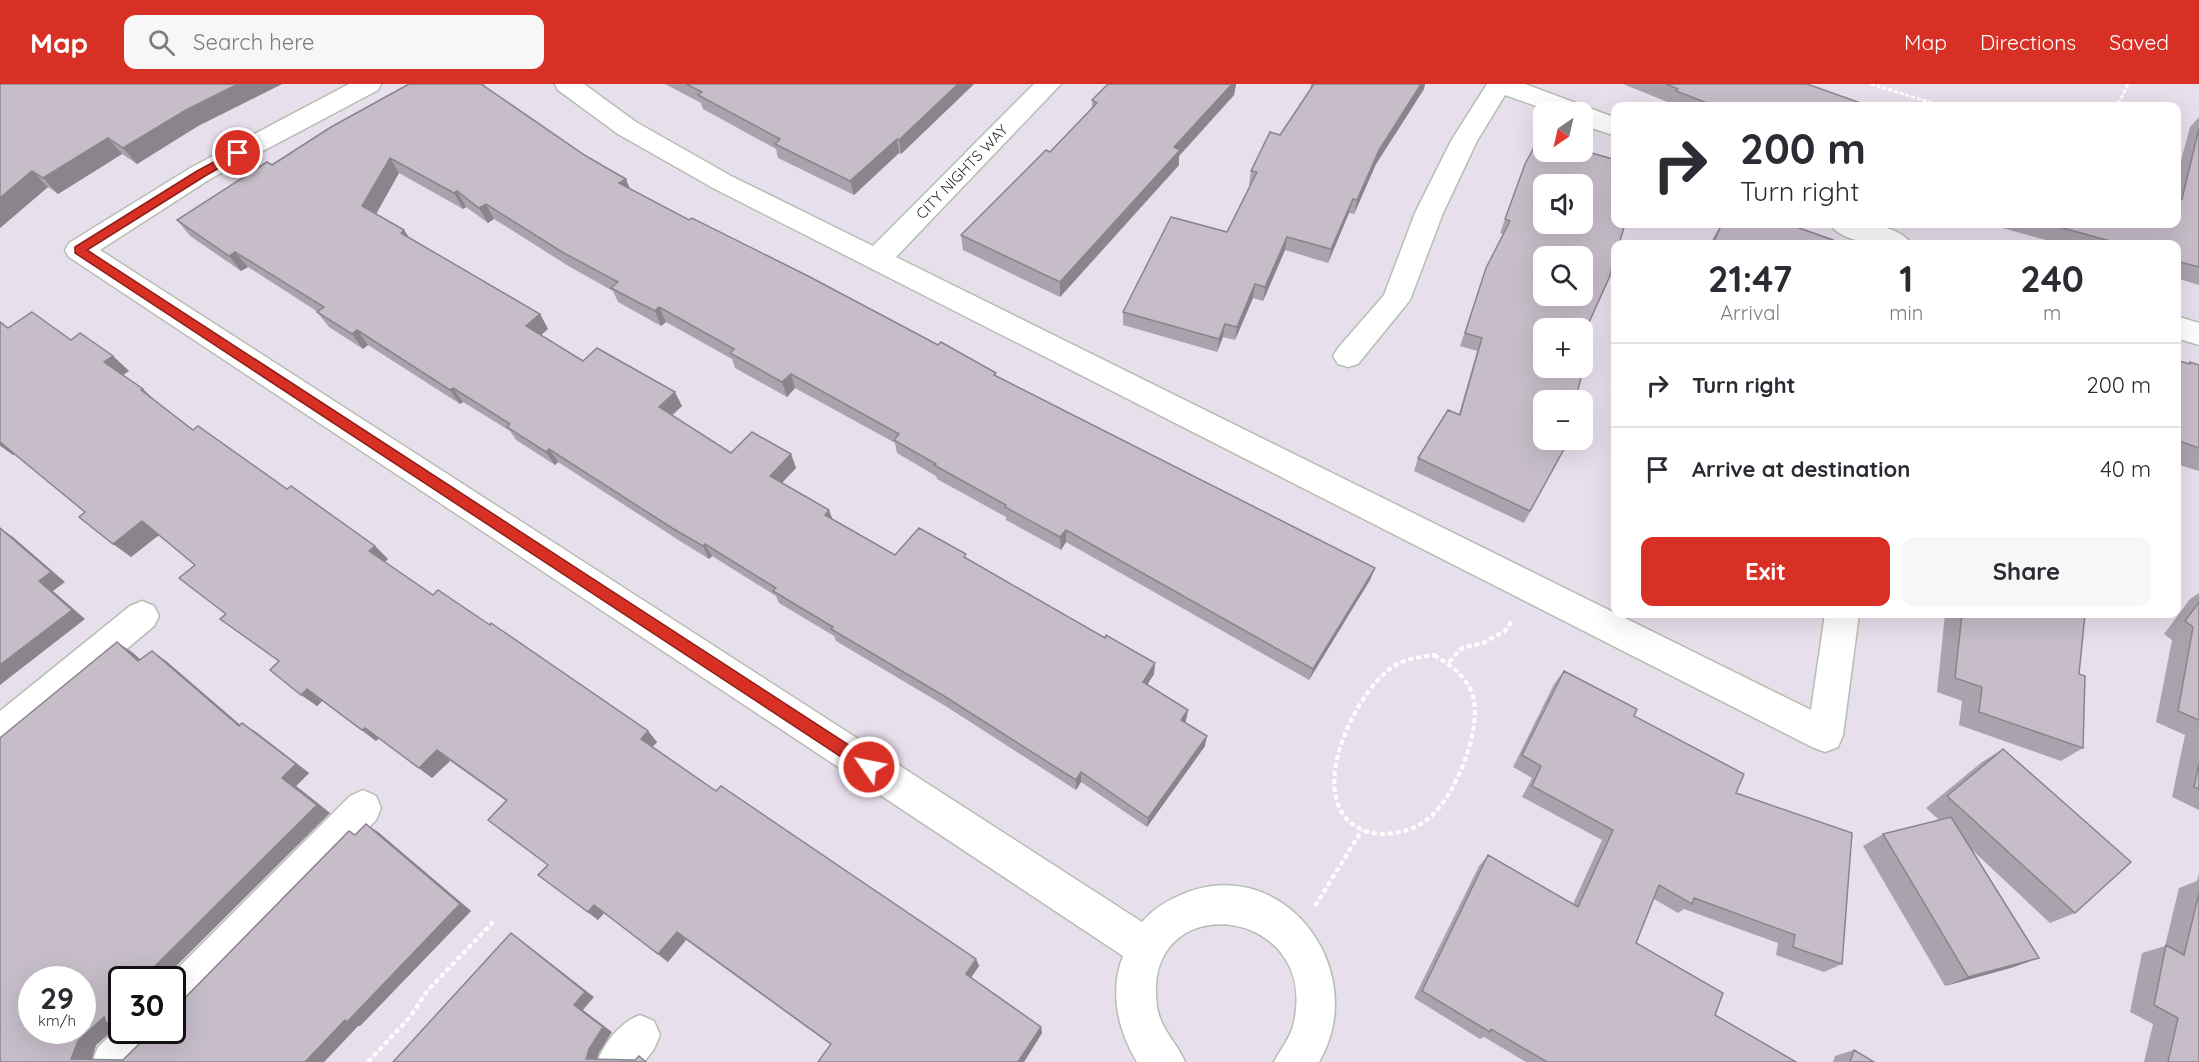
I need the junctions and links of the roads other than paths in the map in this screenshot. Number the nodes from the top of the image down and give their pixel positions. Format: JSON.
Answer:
{"nodes":[{"id":1,"x":369,"y":84,"type":"edge"},
{"id":2,"x":567,"y":84,"type":"edge"},
{"id":3,"x":1048,"y":84,"type":"edge"},
{"id":4,"x":1500,"y":84,"type":"edge"},
{"id":5,"x":1549,"y":102,"type":"edge"},
{"id":6,"x":1593,"y":119,"type":"edge"},
{"id":7,"x":1611,"y":126,"type":"edge"},
{"id":8,"x":1854,"y":228,"type":"edge"},
{"id":9,"x":1886,"y":240,"type":"edge"},
{"id":10,"x":876,"y":260,"type":"junction"},
{"id":11,"x":2181,"y":329,"type":"edge"},
{"id":12,"x":2199,"y":334,"type":"edge"},
{"id":13,"x":1348,"y":356,"type":"dead end"},
{"id":14,"x":142,"y":616,"type":"dead end"},
{"id":15,"x":1841,"y":618,"type":"edge"},
{"id":16,"x":0,"y":733,"type":"edge"},
{"id":17,"x":363,"y":808,"type":"dead end"},
{"id":18,"x":1146,"y":948,"type":"junction"},
{"id":19,"x":186,"y":988,"type":"edge"},
{"id":20,"x":130,"y":1044,"type":"edge"},
{"id":21,"x":1307,"y":1058,"type":"edge"},
{"id":22,"x":113,"y":1062,"type":"edge"},
{"id":23,"x":1164,"y":1062,"type":"edge"}],
"edges":[{"from":1,"to":18,"type":"street"},
{"from":2,"to":10,"type":"street"},
{"from":3,"to":10,"type":"street","name":"CITY NIGHTS WAY"},
{"from":4,"to":5,"type":"street"},
{"from":4,"to":13,"type":"street"},
{"from":6,"to":7,"type":"street"},
{"from":8,"to":9,"type":"street"},
{"from":10,"to":15,"type":"street"},
{"from":11,"to":12,"type":"street"},
{"from":14,"to":16,"type":"street"},
{"from":17,"to":19,"type":"street"},
{"from":18,"to":21,"type":"street"},
{"from":18,"to":23,"type":"street"},
{"from":20,"to":22,"type":"street"}]}
